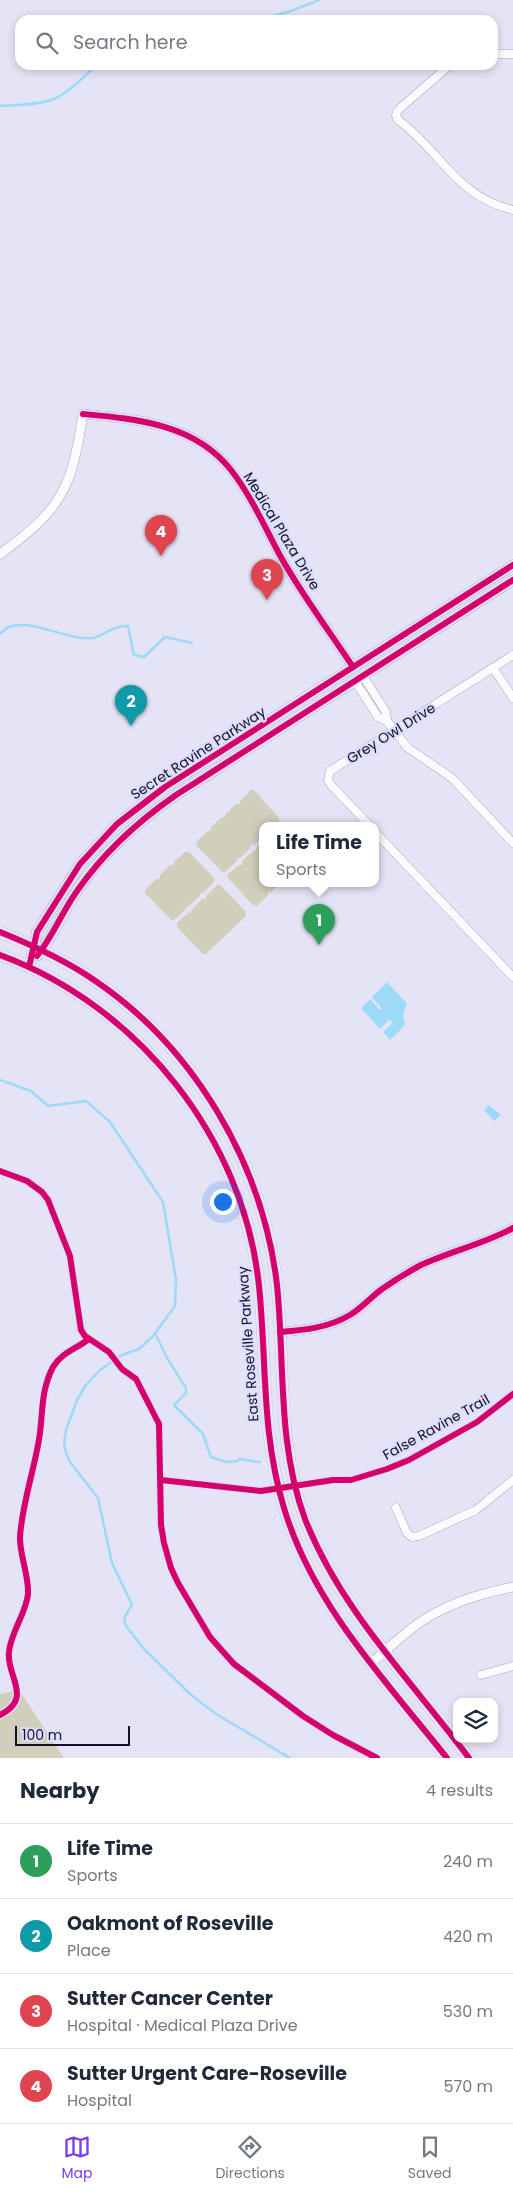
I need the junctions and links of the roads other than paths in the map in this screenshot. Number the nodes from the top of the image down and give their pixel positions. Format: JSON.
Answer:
{"nodes":[{"id":1,"x":498,"y":54,"type":"edge"},
{"id":2,"x":513,"y":54,"type":"edge"},
{"id":3,"x":444,"y":70,"type":"edge"},
{"id":4,"x":513,"y":210,"type":"edge"},
{"id":5,"x":0,"y":554,"type":"edge"},
{"id":6,"x":513,"y":565,"type":"edge"},
{"id":7,"x":513,"y":580,"type":"edge"},
{"id":8,"x":513,"y":655,"type":"edge"},
{"id":9,"x":353,"y":667,"type":"junction"},
{"id":10,"x":493,"y":668,"type":"junction"},
{"id":11,"x":359,"y":678,"type":"junction"},
{"id":12,"x":376,"y":696,"type":"junction"},
{"id":13,"x":513,"y":698,"type":"edge"},
{"id":14,"x":368,"y":701,"type":"junction"},
{"id":15,"x":387,"y":721,"type":"junction"},
{"id":16,"x":393,"y":731,"type":"junction"},
{"id":17,"x":366,"y":822,"type":"edge"},
{"id":18,"x":379,"y":836,"type":"edge"},
{"id":19,"x":513,"y":843,"type":"edge"},
{"id":20,"x":0,"y":932,"type":"edge"},
{"id":21,"x":38,"y":948,"type":"junction"},
{"id":22,"x":0,"y":955,"type":"edge"},
{"id":23,"x":28,"y":967,"type":"junction"},
{"id":24,"x":513,"y":977,"type":"edge"},
{"id":25,"x":513,"y":1228,"type":"edge"},
{"id":26,"x":260,"y":1300,"type":"junction"},
{"id":27,"x":280,"y":1332,"type":"junction"},
{"id":28,"x":513,"y":1480,"type":"edge"},
{"id":29,"x":396,"y":1508,"type":"dead end"},
{"id":30,"x":513,"y":1587,"type":"edge"},
{"id":31,"x":385,"y":1652,"type":"junction"},
{"id":32,"x":371,"y":1663,"type":"junction"},
{"id":33,"x":513,"y":1666,"type":"edge"},
{"id":34,"x":481,"y":1675,"type":"dead end"},
{"id":35,"x":448,"y":1758,"type":"edge"},
{"id":36,"x":469,"y":1758,"type":"edge"}],
"edges":[{"from":1,"to":2,"type":"street"},
{"from":3,"to":4,"type":"street"},
{"from":5,"to":9,"type":"street","name":"Medical Plaza Drive"},
{"from":6,"to":9,"type":"main road","name":"Secret Ravine Parkway"},
{"from":7,"to":11,"type":"main road","name":"Secret Ravine Parkway"},
{"from":8,"to":10,"type":"street","name":"Grey Owl Drive"},
{"from":9,"to":11,"type":"main road"},
{"from":9,"to":21,"type":"main road","name":"Secret Ravine Parkway"},
{"from":10,"to":13,"type":"street"},
{"from":10,"to":16,"type":"street","name":"Grey Owl Drive"},
{"from":11,"to":12,"type":"street"},
{"from":11,"to":14,"type":"street"},
{"from":11,"to":21,"type":"main road","name":"Secret Ravine Parkway"},
{"from":12,"to":14,"type":"street"},
{"from":12,"to":15,"type":"street"},
{"from":14,"to":15,"type":"street"},
{"from":15,"to":16,"type":"street"},
{"from":16,"to":17,"type":"street","name":"Grey Owl Drive"},
{"from":16,"to":19,"type":"street"},
{"from":18,"to":24,"type":"street"},
{"from":20,"to":21,"type":"main road"},
{"from":21,"to":23,"type":"main road","name":"Secret Ravine Parkway"},
{"from":21,"to":27,"type":"main road"},
{"from":22,"to":23,"type":"main road","name":"East Roseville Parkway"},
{"from":23,"to":26,"type":"main road","name":"East Roseville Parkway"},
{"from":25,"to":27,"type":"street"},
{"from":26,"to":27,"type":"main road"},
{"from":26,"to":32,"type":"main road","name":"East Roseville Parkway"},
{"from":27,"to":31,"type":"main road"},
{"from":28,"to":29,"type":"street"},
{"from":30,"to":31,"type":"street"},
{"from":31,"to":32,"type":"street"},
{"from":31,"to":36,"type":"main road"},
{"from":32,"to":35,"type":"main road","name":"East Roseville Parkway"},
{"from":33,"to":34,"type":"street"}]}
